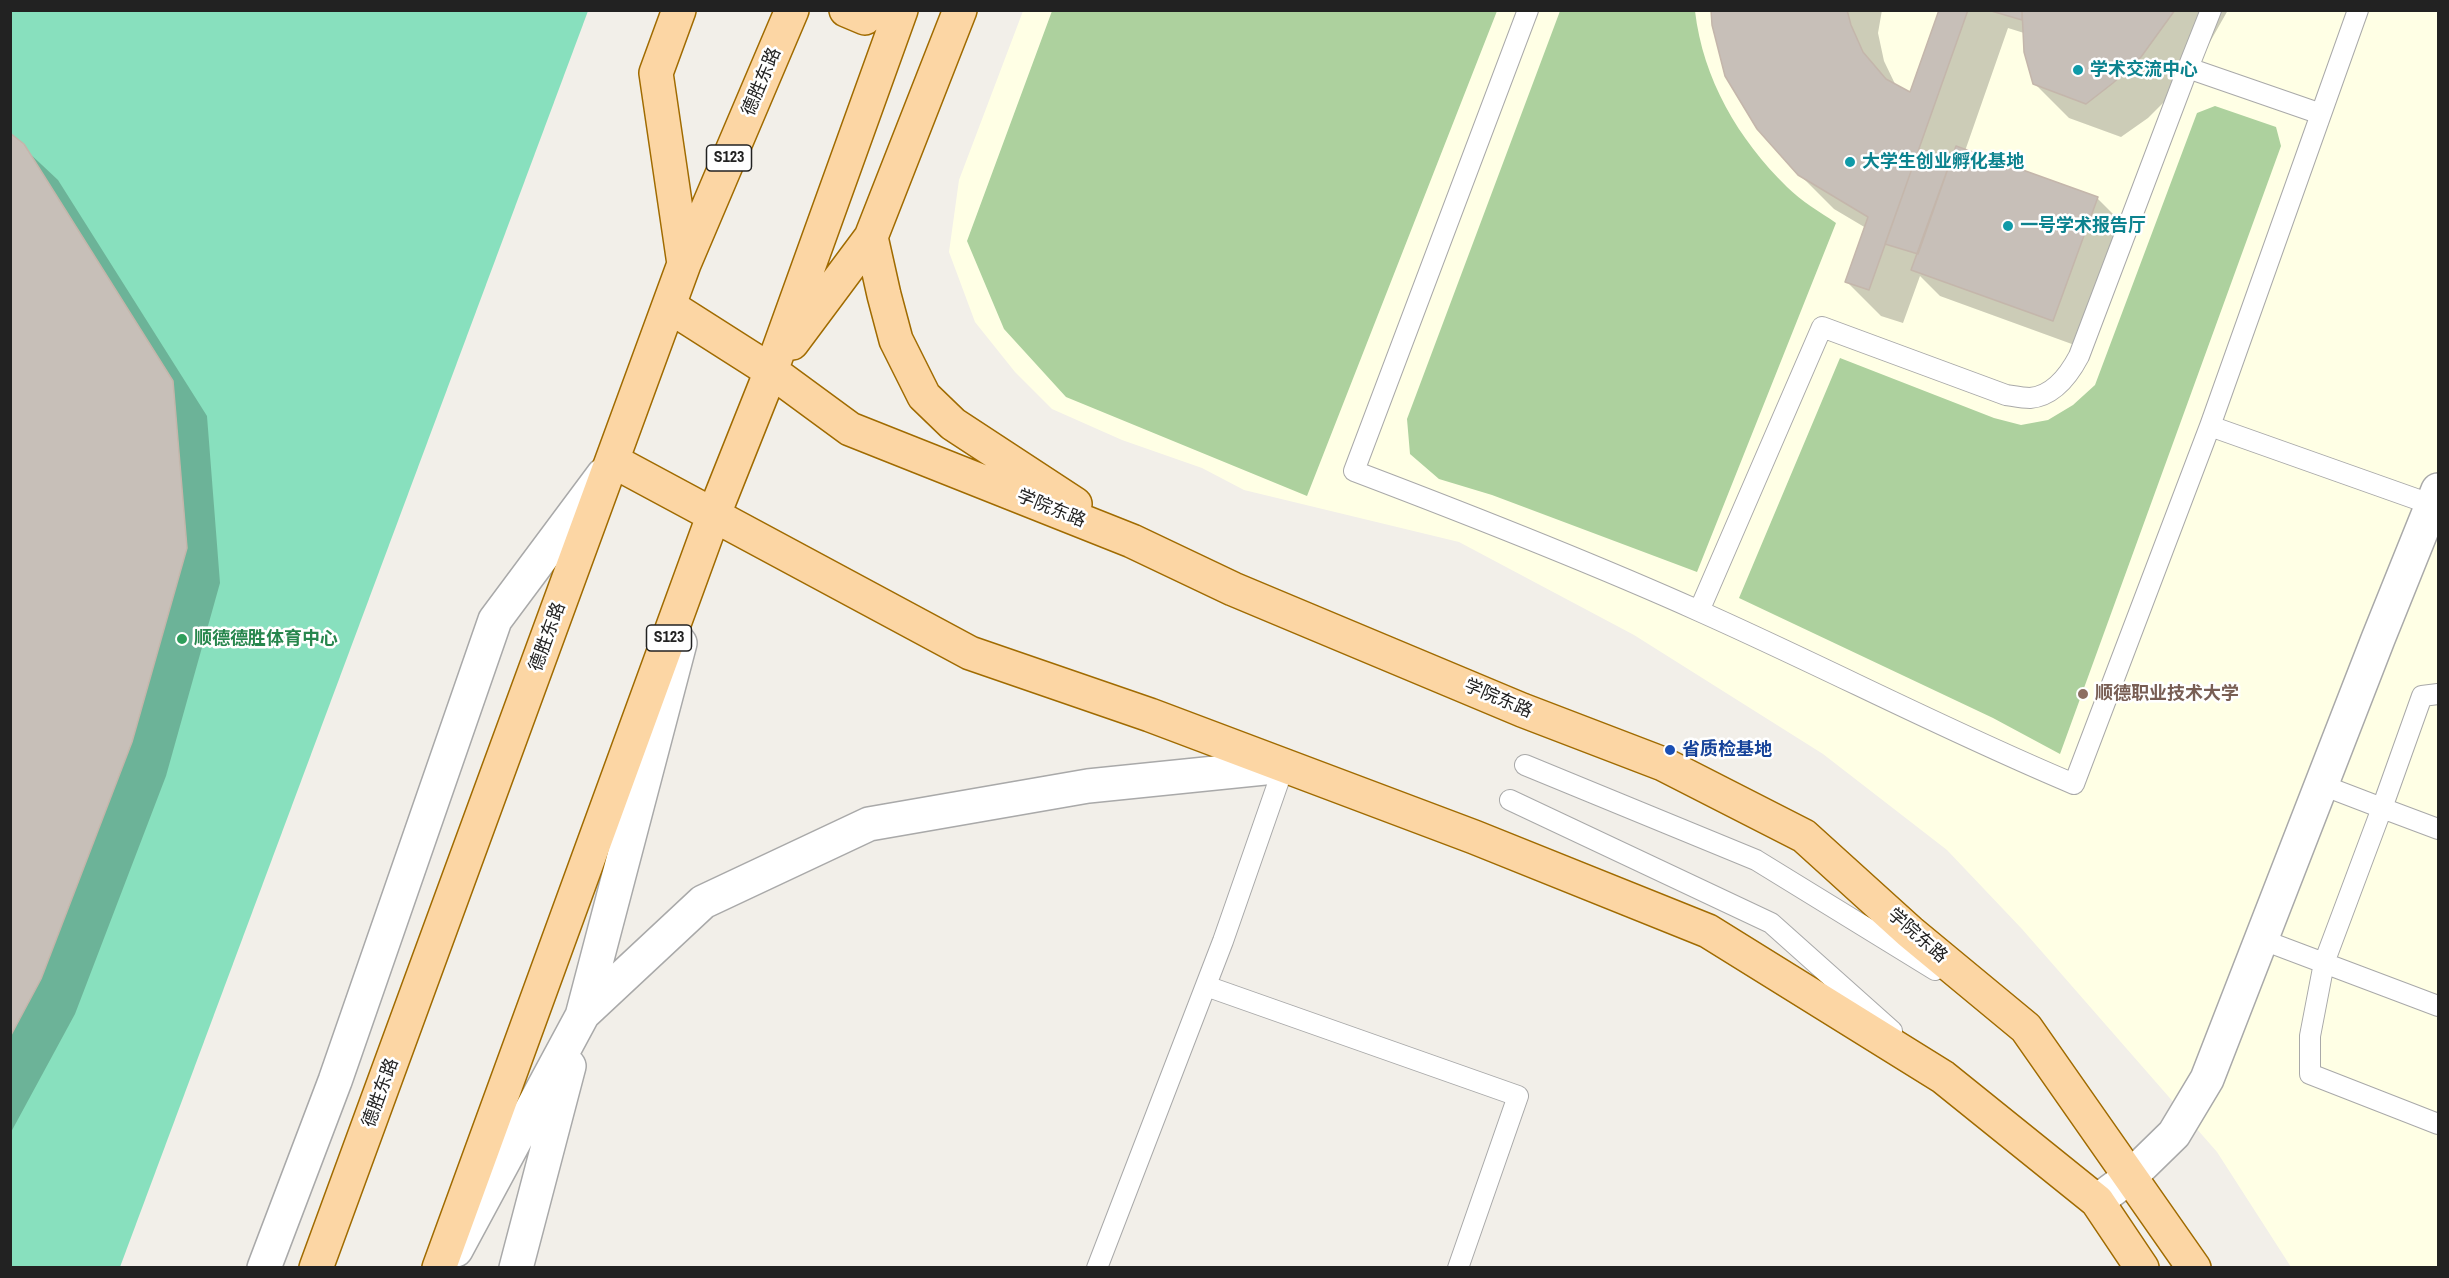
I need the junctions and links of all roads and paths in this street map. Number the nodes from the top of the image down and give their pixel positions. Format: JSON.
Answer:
{"nodes":[{"id":1,"x":679,"y":10,"type":"edge"},
{"id":2,"x":792,"y":10,"type":"edge"},
{"id":3,"x":846,"y":10,"type":"edge"},
{"id":4,"x":872,"y":10,"type":"edge"},
{"id":5,"x":901,"y":10,"type":"edge"},
{"id":6,"x":960,"y":10,"type":"edge"},
{"id":7,"x":1528,"y":10,"type":"edge"},
{"id":8,"x":2211,"y":10,"type":"edge"},
{"id":9,"x":2358,"y":10,"type":"edge"},
{"id":10,"x":2188,"y":68,"type":"junction"},
{"id":11,"x":2321,"y":114,"type":"junction"},
{"id":12,"x":871,"y":237,"type":"junction"},
{"id":13,"x":684,"y":264,"type":"junction"},
{"id":14,"x":669,"y":306,"type":"junction"},
{"id":15,"x":771,"y":371,"type":"junction"},
{"id":16,"x":2210,"y":426,"type":"junction"},
{"id":17,"x":613,"y":461,"type":"junction"},
{"id":18,"x":2437,"y":501,"type":"edge"},
{"id":19,"x":714,"y":514,"type":"junction"},
{"id":20,"x":1132,"y":541,"type":"junction"},
{"id":21,"x":1699,"y":611,"type":"junction"},
{"id":22,"x":2439,"y":694,"type":"edge"},
{"id":23,"x":1525,"y":765,"type":"dead end"},
{"id":24,"x":1284,"y":766,"type":"junction"},
{"id":25,"x":2322,"y":785,"type":"junction"},
{"id":26,"x":1510,"y":800,"type":"dead end"},
{"id":27,"x":2382,"y":808,"type":"junction"},
{"id":28,"x":2439,"y":829,"type":"edge"},
{"id":29,"x":2263,"y":940,"type":"junction"},
{"id":30,"x":2324,"y":963,"type":"junction"},
{"id":31,"x":1206,"y":986,"type":"junction"},
{"id":32,"x":2439,"y":1006,"type":"edge"},
{"id":33,"x":583,"y":1014,"type":"junction"},
{"id":34,"x":2026,"y":1028,"type":"junction"},
{"id":35,"x":1943,"y":1077,"type":"junction"},
{"id":36,"x":2439,"y":1124,"type":"edge"},
{"id":37,"x":2131,"y":1176,"type":"junction"},
{"id":38,"x":2097,"y":1201,"type":"junction"},
{"id":39,"x":2192,"y":1265,"type":"edge"},
{"id":40,"x":264,"y":1268,"type":"edge"},
{"id":41,"x":316,"y":1268,"type":"edge"},
{"id":42,"x":439,"y":1268,"type":"edge"},
{"id":43,"x":447,"y":1268,"type":"edge"},
{"id":44,"x":516,"y":1268,"type":"edge"},
{"id":45,"x":1097,"y":1268,"type":"edge"},
{"id":46,"x":1458,"y":1268,"type":"edge"},
{"id":47,"x":2142,"y":1268,"type":"edge"}],
"edges":[{"from":1,"to":13,"type":"main road"},
{"from":2,"to":13,"type":"main road","name":"德胜东路","number":"S123"},
{"from":3,"to":4,"type":"main road"},
{"from":5,"to":15,"type":"main road","number":"S123"},
{"from":6,"to":12,"type":"main road"},
{"from":7,"to":21,"type":"lane"},
{"from":8,"to":10,"type":"lane"},
{"from":9,"to":11,"type":"lane"},
{"from":10,"to":11,"type":"lane"},
{"from":10,"to":21,"type":"lane"},
{"from":11,"to":16,"type":"lane"},
{"from":12,"to":15,"type":"main road"},
{"from":12,"to":20,"type":"main road"},
{"from":13,"to":14,"type":"main road","name":"德胜东路","number":"S123"},
{"from":14,"to":15,"type":"main road","name":"学院东路"},
{"from":14,"to":17,"type":"main road","name":"德胜东路","number":"S123"},
{"from":15,"to":19,"type":"main road","number":"S123"},
{"from":15,"to":20,"type":"main road","name":"学院东路"},
{"from":16,"to":18,"type":"lane"},
{"from":16,"to":21,"type":"lane"},
{"from":17,"to":19,"type":"main road"},
{"from":17,"to":40,"type":"street"},
{"from":17,"to":41,"type":"main road","name":"德胜东路","number":"S123"},
{"from":18,"to":25,"type":"street"},
{"from":19,"to":24,"type":"main road"},
{"from":19,"to":33,"type":"street"},
{"from":19,"to":42,"type":"main road","number":"S123"},
{"from":20,"to":34,"type":"main road","name":"学院东路"},
{"from":22,"to":27,"type":"lane"},
{"from":23,"to":34,"type":"lane"},
{"from":24,"to":31,"type":"lane"},
{"from":24,"to":33,"type":"street"},
{"from":24,"to":35,"type":"main road"},
{"from":25,"to":27,"type":"lane"},
{"from":25,"to":29,"type":"street"},
{"from":26,"to":35,"type":"lane"},
{"from":27,"to":28,"type":"lane"},
{"from":27,"to":30,"type":"lane"},
{"from":29,"to":30,"type":"lane"},
{"from":29,"to":37,"type":"street"},
{"from":30,"to":32,"type":"lane"},
{"from":30,"to":36,"type":"lane"},
{"from":31,"to":45,"type":"lane"},
{"from":31,"to":46,"type":"lane"},
{"from":33,"to":43,"type":"street"},
{"from":33,"to":44,"type":"street"},
{"from":34,"to":37,"type":"main road","name":"学院东路"},
{"from":35,"to":38,"type":"main road"},
{"from":37,"to":38,"type":"street"},
{"from":37,"to":39,"type":"main road","name":"学院东路"},
{"from":38,"to":47,"type":"main road"}]}
